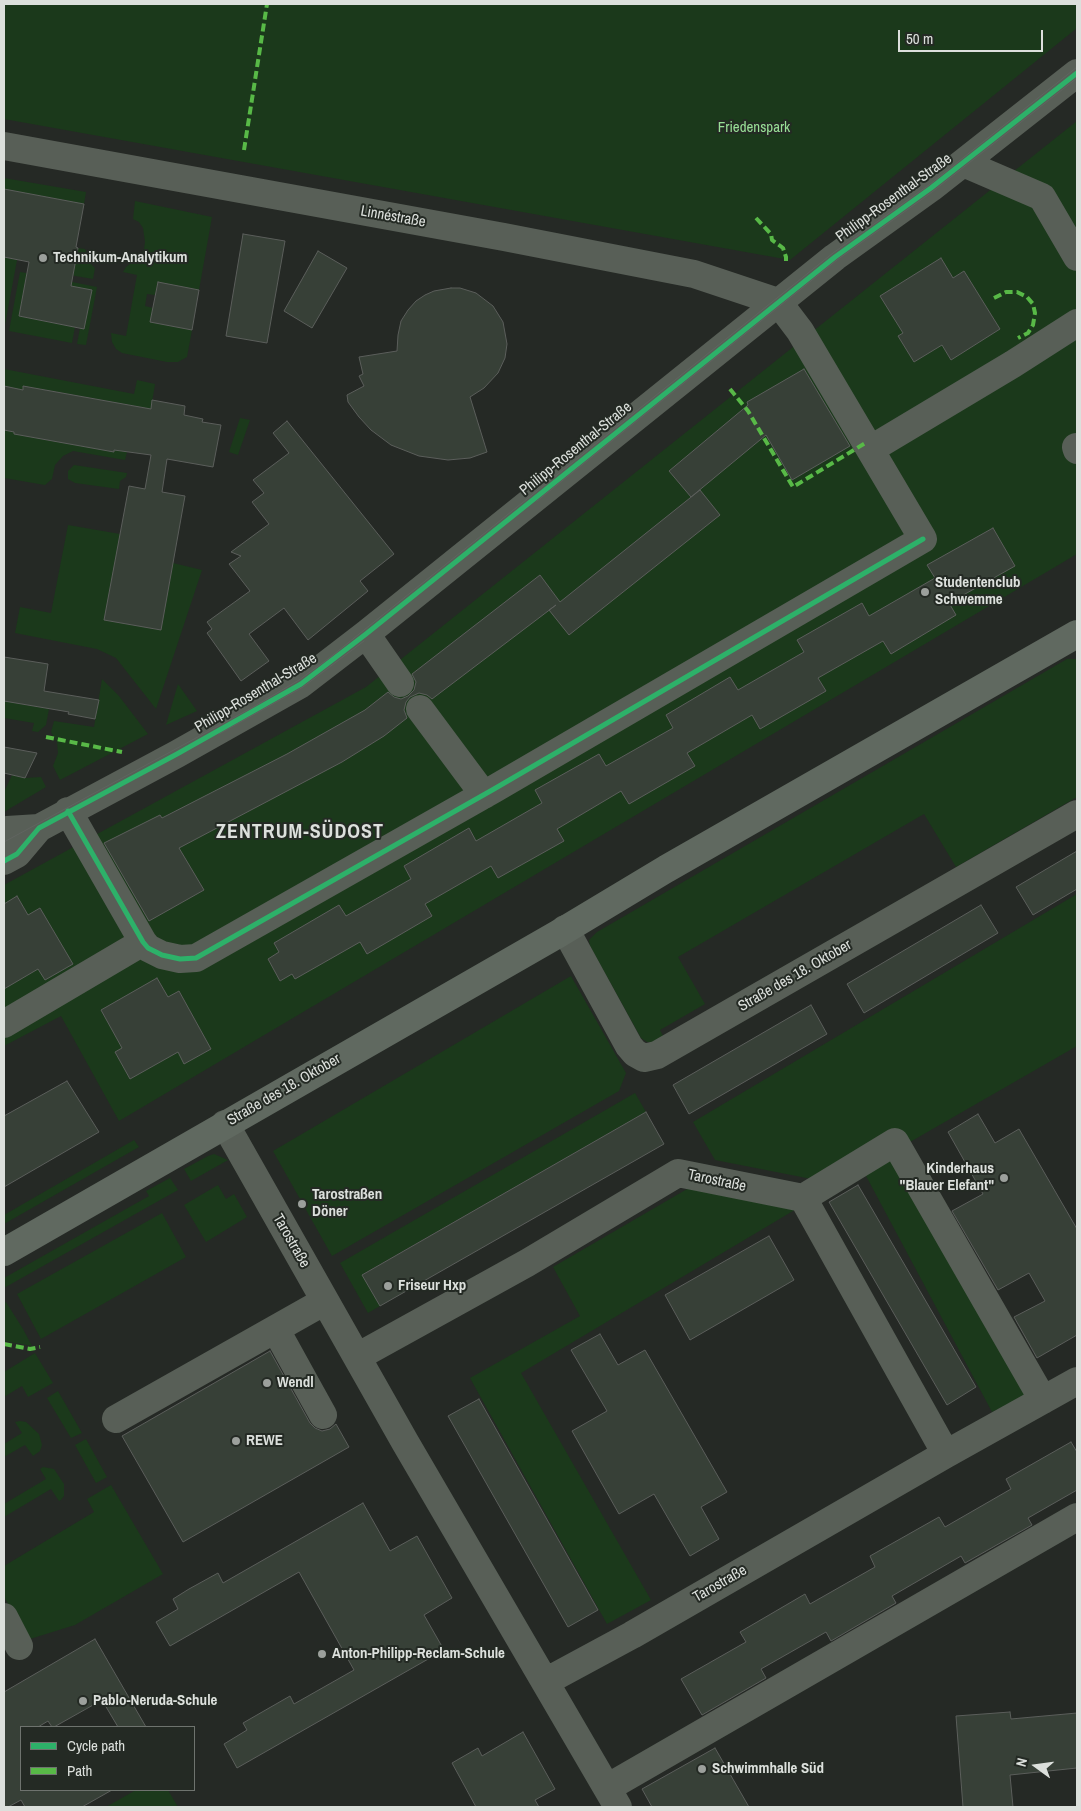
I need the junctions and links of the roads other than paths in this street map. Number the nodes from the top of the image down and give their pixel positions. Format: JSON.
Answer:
{"nodes":[{"id":1,"x":1077,"y":73,"type":"edge"},
{"id":2,"x":4,"y":146,"type":"edge"},
{"id":3,"x":963,"y":163,"type":"junction"},
{"id":4,"x":1077,"y":257,"type":"edge"},
{"id":5,"x":778,"y":302,"type":"junction"},
{"id":6,"x":1077,"y":323,"type":"edge"},
{"id":7,"x":871,"y":449,"type":"junction"},
{"id":8,"x":366,"y":634,"type":"junction"},
{"id":9,"x":1077,"y":634,"type":"edge"},
{"id":10,"x":400,"y":683,"type":"dead end"},
{"id":11,"x":420,"y":709,"type":"dead end"},
{"id":12,"x":484,"y":795,"type":"junction"},
{"id":13,"x":68,"y":811,"type":"junction"},
{"id":14,"x":1077,"y":814,"type":"edge"},
{"id":15,"x":38,"y":828,"type":"junction"},
{"id":16,"x":4,"y":832,"type":"edge"},
{"id":17,"x":4,"y":861,"type":"edge"},
{"id":18,"x":565,"y":930,"type":"junction"},
{"id":19,"x":143,"y":942,"type":"junction"},
{"id":20,"x":4,"y":1024,"type":"edge"},
{"id":21,"x":225,"y":1124,"type":"junction"},
{"id":22,"x":803,"y":1198,"type":"junction"},
{"id":23,"x":4,"y":1252,"type":"edge"},
{"id":24,"x":325,"y":1301,"type":"junction"},
{"id":25,"x":276,"y":1330,"type":"junction"},
{"id":26,"x":357,"y":1357,"type":"junction"},
{"id":27,"x":1077,"y":1381,"type":"edge"},
{"id":28,"x":1043,"y":1400,"type":"junction"},
{"id":29,"x":323,"y":1415,"type":"dead end"},
{"id":30,"x":116,"y":1419,"type":"dead end"},
{"id":31,"x":946,"y":1454,"type":"junction"},
{"id":32,"x":1077,"y":1517,"type":"edge"},
{"id":33,"x":4,"y":1617,"type":"edge"},
{"id":34,"x":19,"y":1646,"type":"dead end"},
{"id":35,"x":545,"y":1682,"type":"junction"},
{"id":36,"x":612,"y":1798,"type":"edge"}],
"edges":[{"from":1,"to":3,"type":"street","name":"Philipp-Rosenthal-Straße"},
{"from":2,"to":5,"type":"street","name":"Linnéstraße"},
{"from":3,"to":4,"type":"street"},
{"from":3,"to":5,"type":"street","name":"Philipp-Rosenthal-Straße"},
{"from":5,"to":7,"type":"street"},
{"from":5,"to":8,"type":"street","name":"Philipp-Rosenthal-Straße"},
{"from":6,"to":7,"type":"street"},
{"from":7,"to":12,"type":"street"},
{"from":8,"to":10,"type":"street"},
{"from":8,"to":13,"type":"street","name":"Philipp-Rosenthal-Straße"},
{"from":9,"to":18,"type":"main road","name":"Straße des 18. Oktober"},
{"from":11,"to":12,"type":"street"},
{"from":12,"to":19,"type":"street"},
{"from":13,"to":15,"type":"street","name":"Philipp-Rosenthal-Straße"},
{"from":13,"to":19,"type":"street"},
{"from":14,"to":18,"type":"street","name":"Straße des 18. Oktober"},
{"from":15,"to":16,"type":"street","name":"Philipp-Rosenthal-Straße"},
{"from":15,"to":17,"type":"street","name":"Philipp-Rosenthal-Straße"},
{"from":18,"to":21,"type":"main road","name":"Straße des 18. Oktober"},
{"from":19,"to":20,"type":"street"},
{"from":21,"to":23,"type":"main road","name":"Straße des 18. Oktober"},
{"from":21,"to":24,"type":"street","name":"Tarostraße"},
{"from":22,"to":26,"type":"street","name":"Tarostraße"},
{"from":22,"to":28,"type":"street"},
{"from":22,"to":31,"type":"street"},
{"from":24,"to":25,"type":"street"},
{"from":24,"to":26,"type":"street","name":"Tarostraße"},
{"from":25,"to":29,"type":"street"},
{"from":25,"to":30,"type":"street"},
{"from":26,"to":35,"type":"street","name":"Tarostraße"},
{"from":27,"to":28,"type":"street","name":"Tarostraße"},
{"from":28,"to":31,"type":"street","name":"Tarostraße"},
{"from":31,"to":35,"type":"street","name":"Tarostraße"},
{"from":32,"to":36,"type":"street"},
{"from":33,"to":34,"type":"street"},
{"from":35,"to":36,"type":"street","name":"Tarostraße"}]}
